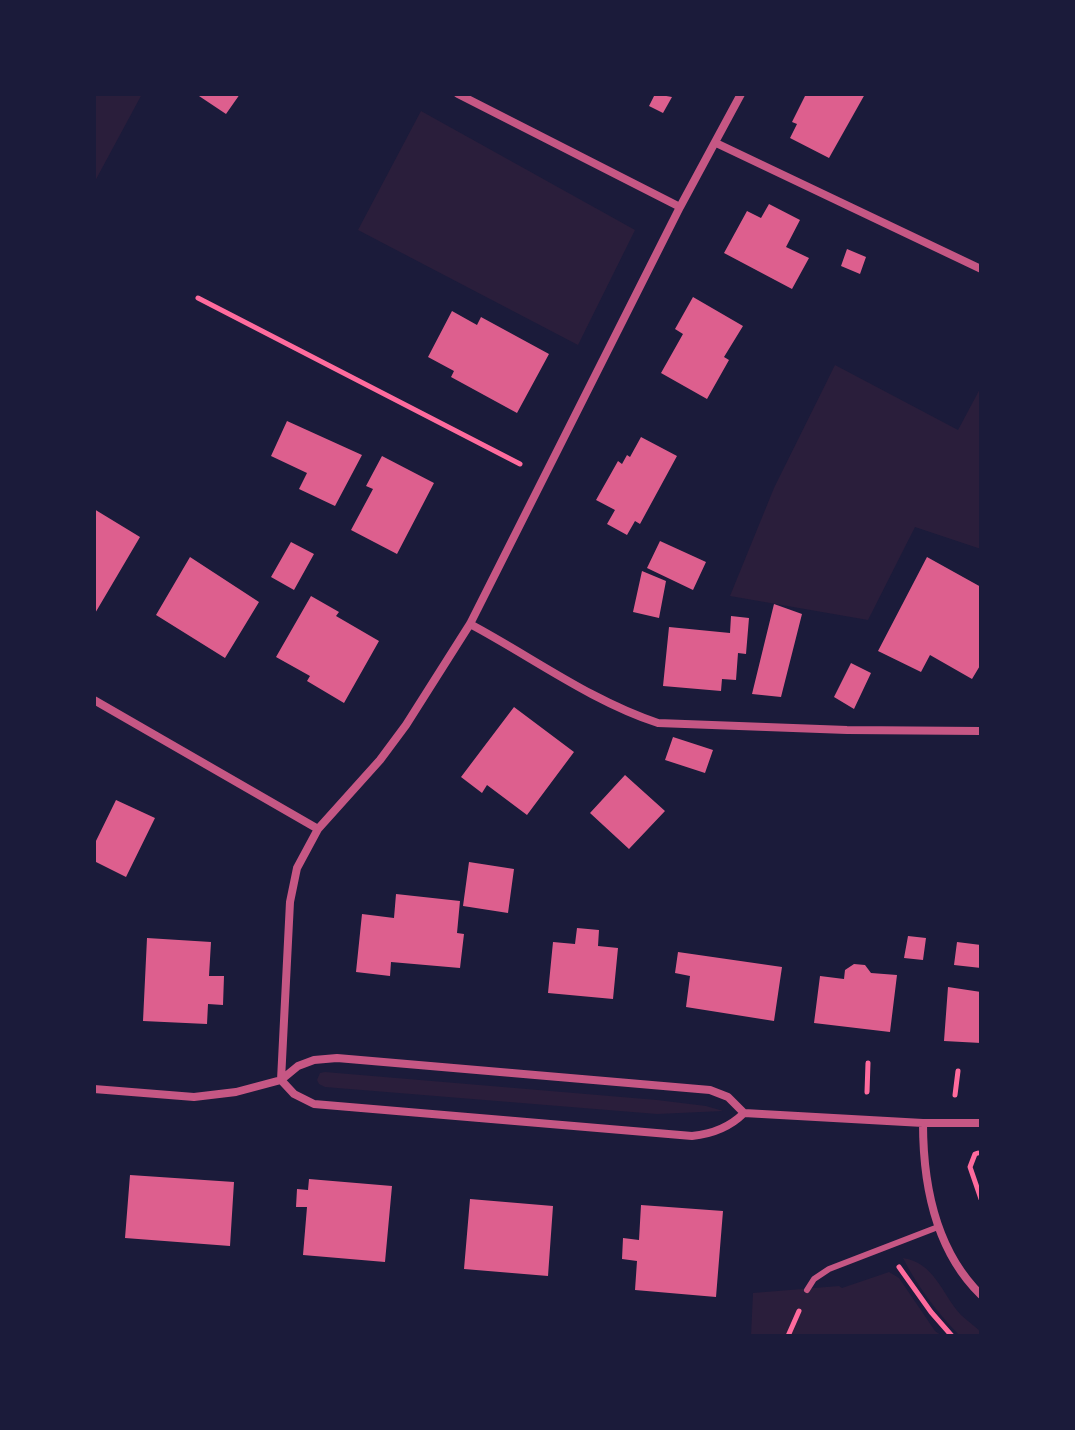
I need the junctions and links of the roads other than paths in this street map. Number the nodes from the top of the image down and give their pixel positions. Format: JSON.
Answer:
{"nodes":[{"id":1,"x":458,"y":94,"type":"edge"},
{"id":2,"x":741,"y":94,"type":"edge"},
{"id":3,"x":716,"y":143,"type":"junction"},
{"id":4,"x":680,"y":207,"type":"junction"},
{"id":5,"x":981,"y":269,"type":"edge"},
{"id":6,"x":470,"y":624,"type":"junction"},
{"id":7,"x":94,"y":700,"type":"edge"},
{"id":8,"x":981,"y":731,"type":"edge"},
{"id":9,"x":318,"y":829,"type":"junction"},
{"id":10,"x":281,"y":1080,"type":"junction"},
{"id":11,"x":94,"y":1089,"type":"edge"},
{"id":12,"x":744,"y":1113,"type":"junction"},
{"id":13,"x":923,"y":1123,"type":"junction"},
{"id":14,"x":981,"y":1123,"type":"edge"},
{"id":15,"x":938,"y":1227,"type":"junction"},
{"id":16,"x":807,"y":1290,"type":"dead end"},
{"id":17,"x":981,"y":1295,"type":"edge"}],
"edges":[{"from":1,"to":4,"type":"street"},
{"from":2,"to":3,"type":"street"},
{"from":3,"to":4,"type":"street"},
{"from":3,"to":5,"type":"street"},
{"from":4,"to":6,"type":"street"},
{"from":6,"to":8,"type":"street"},
{"from":6,"to":9,"type":"street"},
{"from":7,"to":9,"type":"street"},
{"from":9,"to":10,"type":"street"},
{"from":10,"to":11,"type":"street"},
{"from":10,"to":12,"type":"street"},
{"from":10,"to":12,"type":"street"},
{"from":12,"to":13,"type":"street"},
{"from":13,"to":14,"type":"street"},
{"from":13,"to":15,"type":"street"},
{"from":15,"to":16,"type":"lane"},
{"from":15,"to":17,"type":"street"}]}
